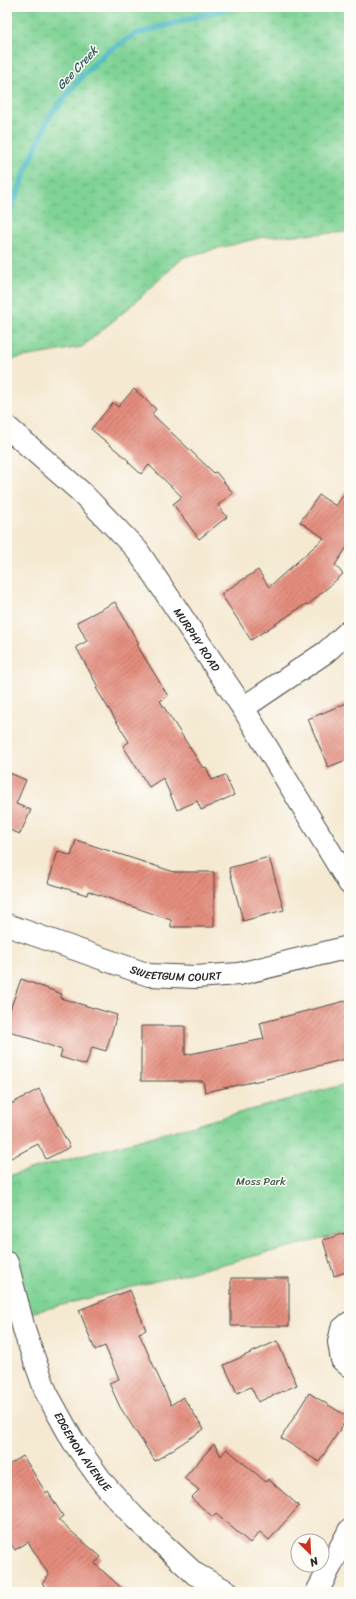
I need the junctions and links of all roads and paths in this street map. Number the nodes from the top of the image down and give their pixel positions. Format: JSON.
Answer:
{"nodes":[{"id":1,"x":7,"y":427,"type":"edge"},
{"id":2,"x":349,"y":631,"type":"edge"},
{"id":3,"x":243,"y":708,"type":"junction"},
{"id":4,"x":349,"y":883,"type":"edge"},
{"id":5,"x":7,"y":925,"type":"edge"},
{"id":6,"x":349,"y":947,"type":"edge"},
{"id":7,"x":7,"y":1262,"type":"edge"},
{"id":8,"x":349,"y":1324,"type":"edge"},
{"id":9,"x":349,"y":1366,"type":"edge"},
{"id":10,"x":349,"y":1531,"type":"edge"},
{"id":11,"x":228,"y":1592,"type":"edge"},
{"id":12,"x":317,"y":1592,"type":"edge"}],
"edges":[{"from":1,"to":3,"type":"street","name":"MURPHY ROAD"},
{"from":2,"to":3,"type":"street"},
{"from":3,"to":4,"type":"street","name":"MURPHY ROAD"},
{"from":5,"to":6,"type":"street","name":"SWEETGUM COURT"},
{"from":7,"to":11,"type":"street","name":"EDGEMON AVENUE"},
{"from":8,"to":9,"type":"street"},
{"from":10,"to":12,"type":"street"}]}
